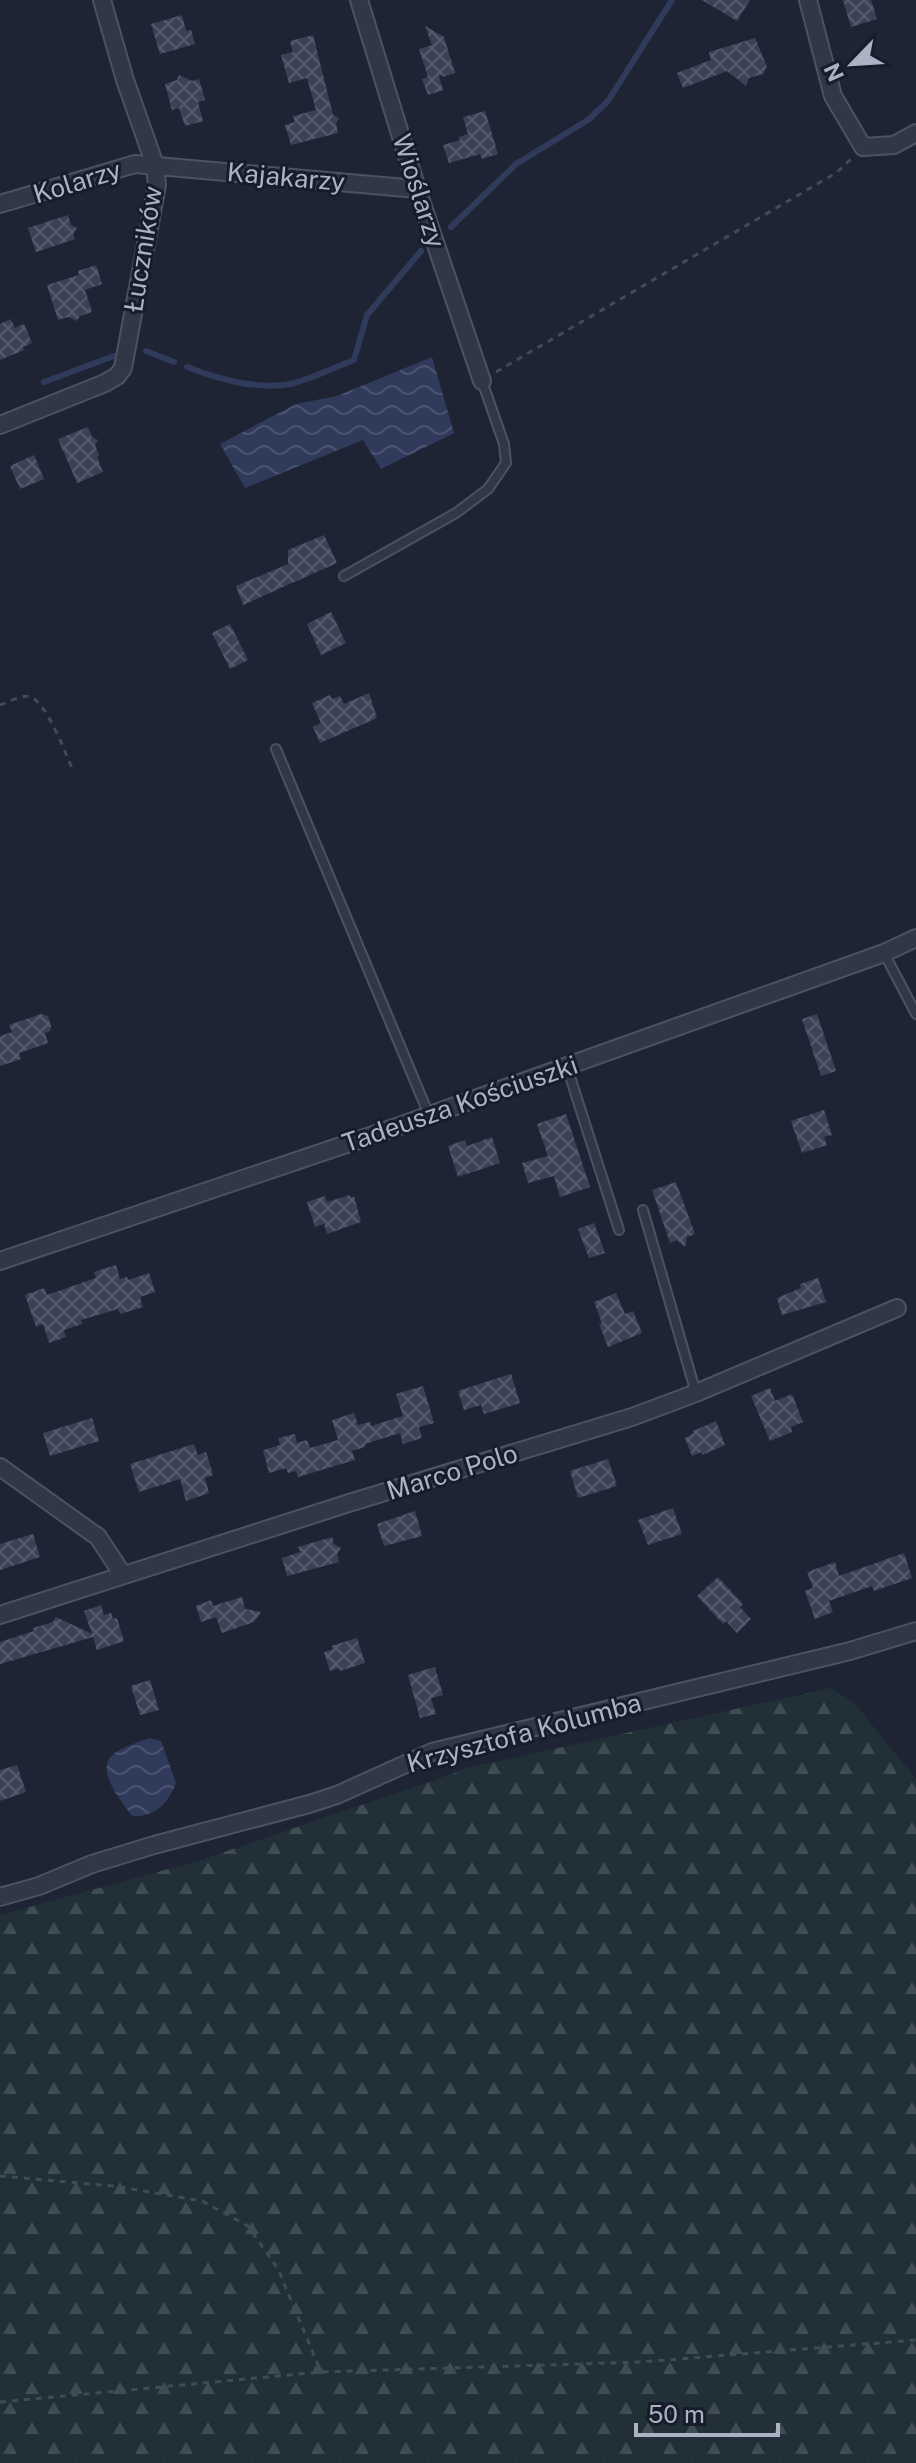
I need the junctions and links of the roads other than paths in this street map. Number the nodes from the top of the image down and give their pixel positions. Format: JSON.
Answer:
{"nodes":[{"id":1,"x":102,"y":0,"type":"edge"},
{"id":2,"x":359,"y":0,"type":"edge"},
{"id":3,"x":808,"y":0,"type":"edge"},
{"id":4,"x":916,"y":133,"type":"edge"},
{"id":5,"x":155,"y":165,"type":"junction"},
{"id":6,"x":417,"y":189,"type":"junction"},
{"id":7,"x":0,"y":204,"type":"edge"},
{"id":8,"x":482,"y":381,"type":"joint"},
{"id":9,"x":0,"y":425,"type":"edge"},
{"id":10,"x":344,"y":576,"type":"dead end"},
{"id":11,"x":276,"y":749,"type":"dead end"},
{"id":12,"x":916,"y":938,"type":"edge"},
{"id":13,"x":884,"y":953,"type":"junction"},
{"id":14,"x":916,"y":1014,"type":"edge"},
{"id":15,"x":567,"y":1067,"type":"junction"},
{"id":16,"x":430,"y":1116,"type":"junction"},
{"id":17,"x":643,"y":1210,"type":"dead end"},
{"id":18,"x":619,"y":1230,"type":"dead end"},
{"id":19,"x":0,"y":1261,"type":"edge"},
{"id":20,"x":897,"y":1308,"type":"dead end"},
{"id":21,"x":696,"y":1393,"type":"junction"},
{"id":22,"x":0,"y":1467,"type":"edge"},
{"id":23,"x":123,"y":1575,"type":"junction"},
{"id":24,"x":0,"y":1615,"type":"edge"},
{"id":25,"x":916,"y":1631,"type":"edge"},
{"id":26,"x":0,"y":1897,"type":"edge"}],
"edges":[{"from":1,"to":5,"type":"street","name":"Łuczników"},
{"from":2,"to":6,"type":"street","name":"Wioślarzy"},
{"from":3,"to":4,"type":"street"},
{"from":5,"to":6,"type":"street","name":"Kajakarzy"},
{"from":5,"to":7,"type":"street","name":"Kolarzy"},
{"from":5,"to":9,"type":"street","name":"Łuczników"},
{"from":6,"to":8,"type":"street","name":"Wioślarzy"},
{"from":8,"to":10,"type":"lane"},
{"from":11,"to":16,"type":"lane"},
{"from":12,"to":13,"type":"street","name":"Tadeusza Kościuszki"},
{"from":13,"to":14,"type":"lane"},
{"from":13,"to":15,"type":"street","name":"Tadeusza Kościuszki"},
{"from":15,"to":16,"type":"street","name":"Tadeusza Kościuszki"},
{"from":15,"to":18,"type":"lane"},
{"from":16,"to":19,"type":"street","name":"Tadeusza Kościuszki"},
{"from":17,"to":21,"type":"lane"},
{"from":20,"to":21,"type":"street","name":"Marco Polo"},
{"from":21,"to":23,"type":"street","name":"Marco Polo"},
{"from":22,"to":23,"type":"street"},
{"from":23,"to":24,"type":"street","name":"Marco Polo"},
{"from":25,"to":26,"type":"street","name":"Krzysztofa Kolumba"}]}
